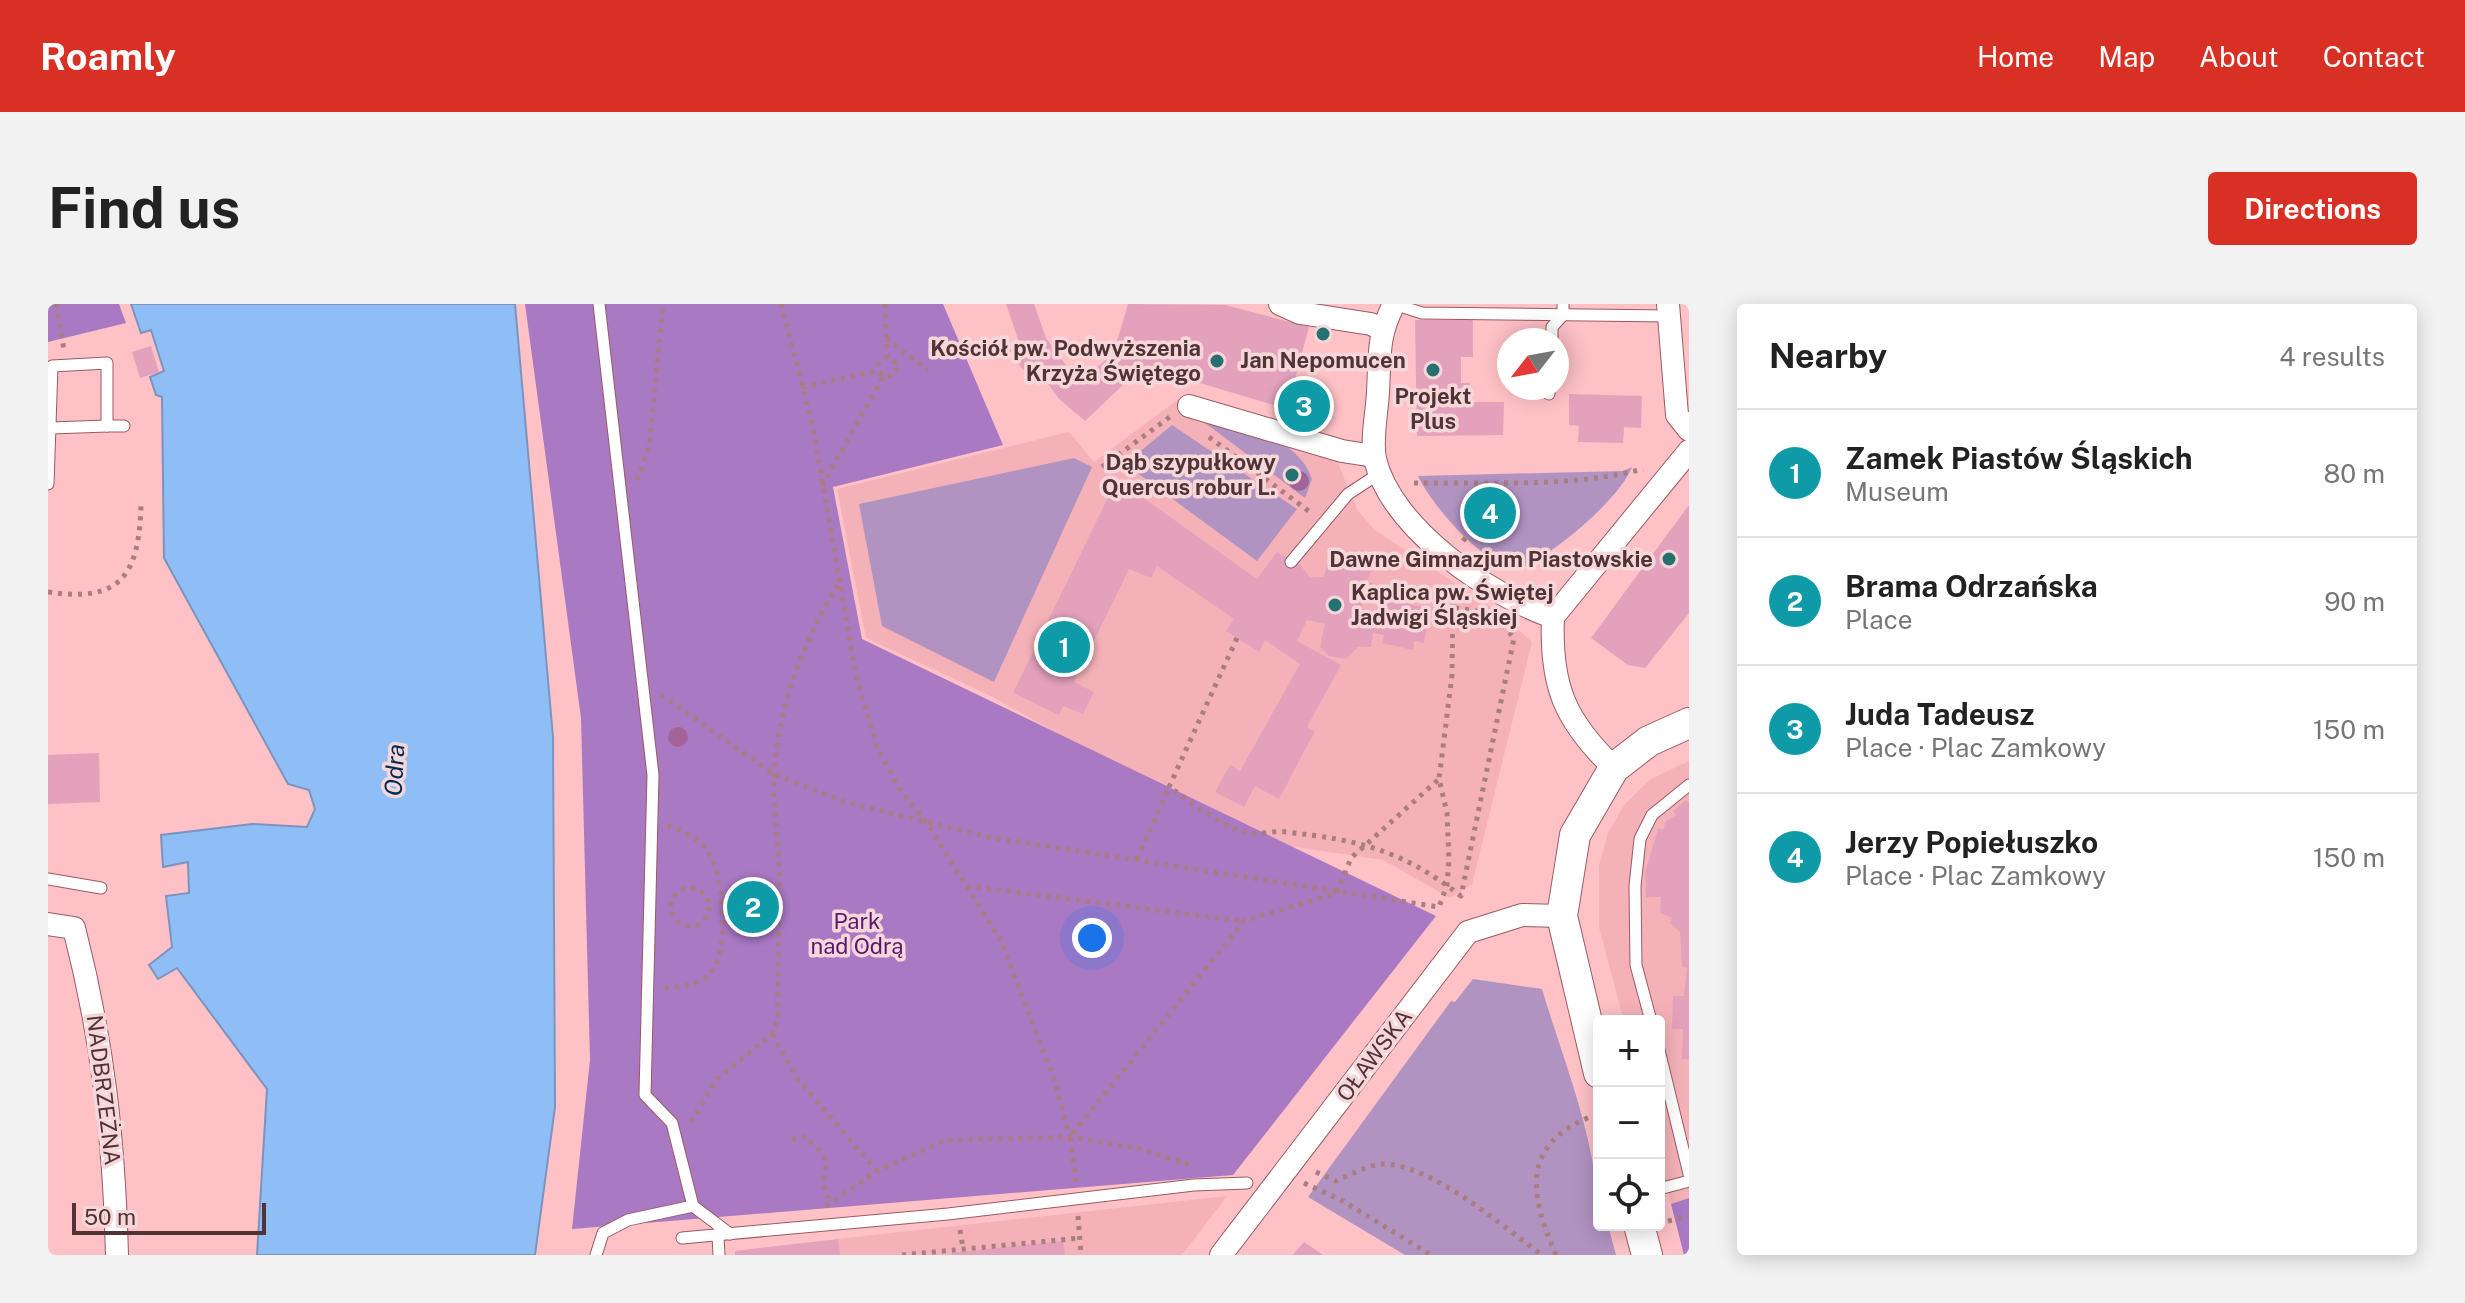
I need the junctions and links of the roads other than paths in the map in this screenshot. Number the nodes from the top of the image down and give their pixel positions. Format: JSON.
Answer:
{"nodes":[{"id":1,"x":599,"y":304,"type":"edge"},
{"id":2,"x":1280,"y":304,"type":"edge"},
{"id":3,"x":1394,"y":304,"type":"edge"},
{"id":4,"x":1486,"y":309,"type":"edge"},
{"id":5,"x":1563,"y":309,"type":"edge"},
{"id":6,"x":1668,"y":310,"type":"edge"},
{"id":7,"x":1552,"y":328,"type":"edge"},
{"id":8,"x":1381,"y":329,"type":"junction"},
{"id":9,"x":1183,"y":414,"type":"road end"},
{"id":10,"x":107,"y":426,"type":"junction"},
{"id":11,"x":124,"y":426,"type":"dead end"},
{"id":12,"x":51,"y":428,"type":"junction"},
{"id":13,"x":1689,"y":430,"type":"edge"},
{"id":14,"x":1689,"y":451,"type":"edge"},
{"id":15,"x":1377,"y":465,"type":"junction"},
{"id":16,"x":48,"y":484,"type":"edge"},
{"id":17,"x":1291,"y":562,"type":"dead end"},
{"id":18,"x":1553,"y":617,"type":"junction"},
{"id":19,"x":1689,"y":723,"type":"edge"},
{"id":20,"x":1614,"y":768,"type":"junction"},
{"id":21,"x":1689,"y":785,"type":"edge"},
{"id":22,"x":48,"y":879,"type":"edge"},
{"id":23,"x":101,"y":888,"type":"dead end"},
{"id":24,"x":1562,"y":916,"type":"junction"},
{"id":25,"x":48,"y":924,"type":"edge"},
{"id":26,"x":1649,"y":1015,"type":"edge"},
{"id":27,"x":1593,"y":1048,"type":"edge"},
{"id":28,"x":1665,"y":1075,"type":"edge"},
{"id":29,"x":1689,"y":1174,"type":"edge"},
{"id":30,"x":1689,"y":1181,"type":"edge"},
{"id":31,"x":1247,"y":1183,"type":"dead end"},
{"id":32,"x":1665,"y":1187,"type":"edge"},
{"id":33,"x":693,"y":1206,"type":"junction"},
{"id":34,"x":1652,"y":1231,"type":"edge"},
{"id":35,"x":724,"y":1235,"type":"junction"},
{"id":36,"x":682,"y":1238,"type":"dead end"},
{"id":37,"x":117,"y":1255,"type":"edge"},
{"id":38,"x":596,"y":1255,"type":"edge"},
{"id":39,"x":719,"y":1255,"type":"edge"},
{"id":40,"x":1221,"y":1255,"type":"edge"},
{"id":41,"x":1647,"y":1255,"type":"edge"}],
"edges":[{"from":1,"to":33,"type":"lane"},
{"from":2,"to":8,"type":"street"},
{"from":3,"to":4,"type":"lane"},
{"from":3,"to":8,"type":"street"},
{"from":4,"to":5,"type":"lane"},
{"from":5,"to":6,"type":"lane"},
{"from":5,"to":7,"type":"lane"},
{"from":6,"to":13,"type":"street"},
{"from":8,"to":15,"type":"street"},
{"from":9,"to":15,"type":"street"},
{"from":10,"to":11,"type":"lane"},
{"from":10,"to":12,"type":"lane"},
{"from":10,"to":12,"type":"lane"},
{"from":12,"to":16,"type":"lane"},
{"from":14,"to":18,"type":"street"},
{"from":15,"to":17,"type":"lane"},
{"from":15,"to":18,"type":"street"},
{"from":18,"to":20,"type":"street"},
{"from":19,"to":20,"type":"street"},
{"from":20,"to":24,"type":"street"},
{"from":21,"to":26,"type":"lane"},
{"from":22,"to":23,"type":"lane"},
{"from":24,"to":27,"type":"street"},
{"from":24,"to":40,"type":"street","name":"OŁAWSKA"},
{"from":25,"to":37,"type":"street","name":"NADBRZEŻNA"},
{"from":28,"to":29,"type":"lane"},
{"from":30,"to":32,"type":"lane"},
{"from":31,"to":35,"type":"lane"},
{"from":33,"to":35,"type":"lane"},
{"from":33,"to":38,"type":"lane"},
{"from":34,"to":41,"type":"street"},
{"from":35,"to":36,"type":"lane"},
{"from":35,"to":39,"type":"lane"}]}
